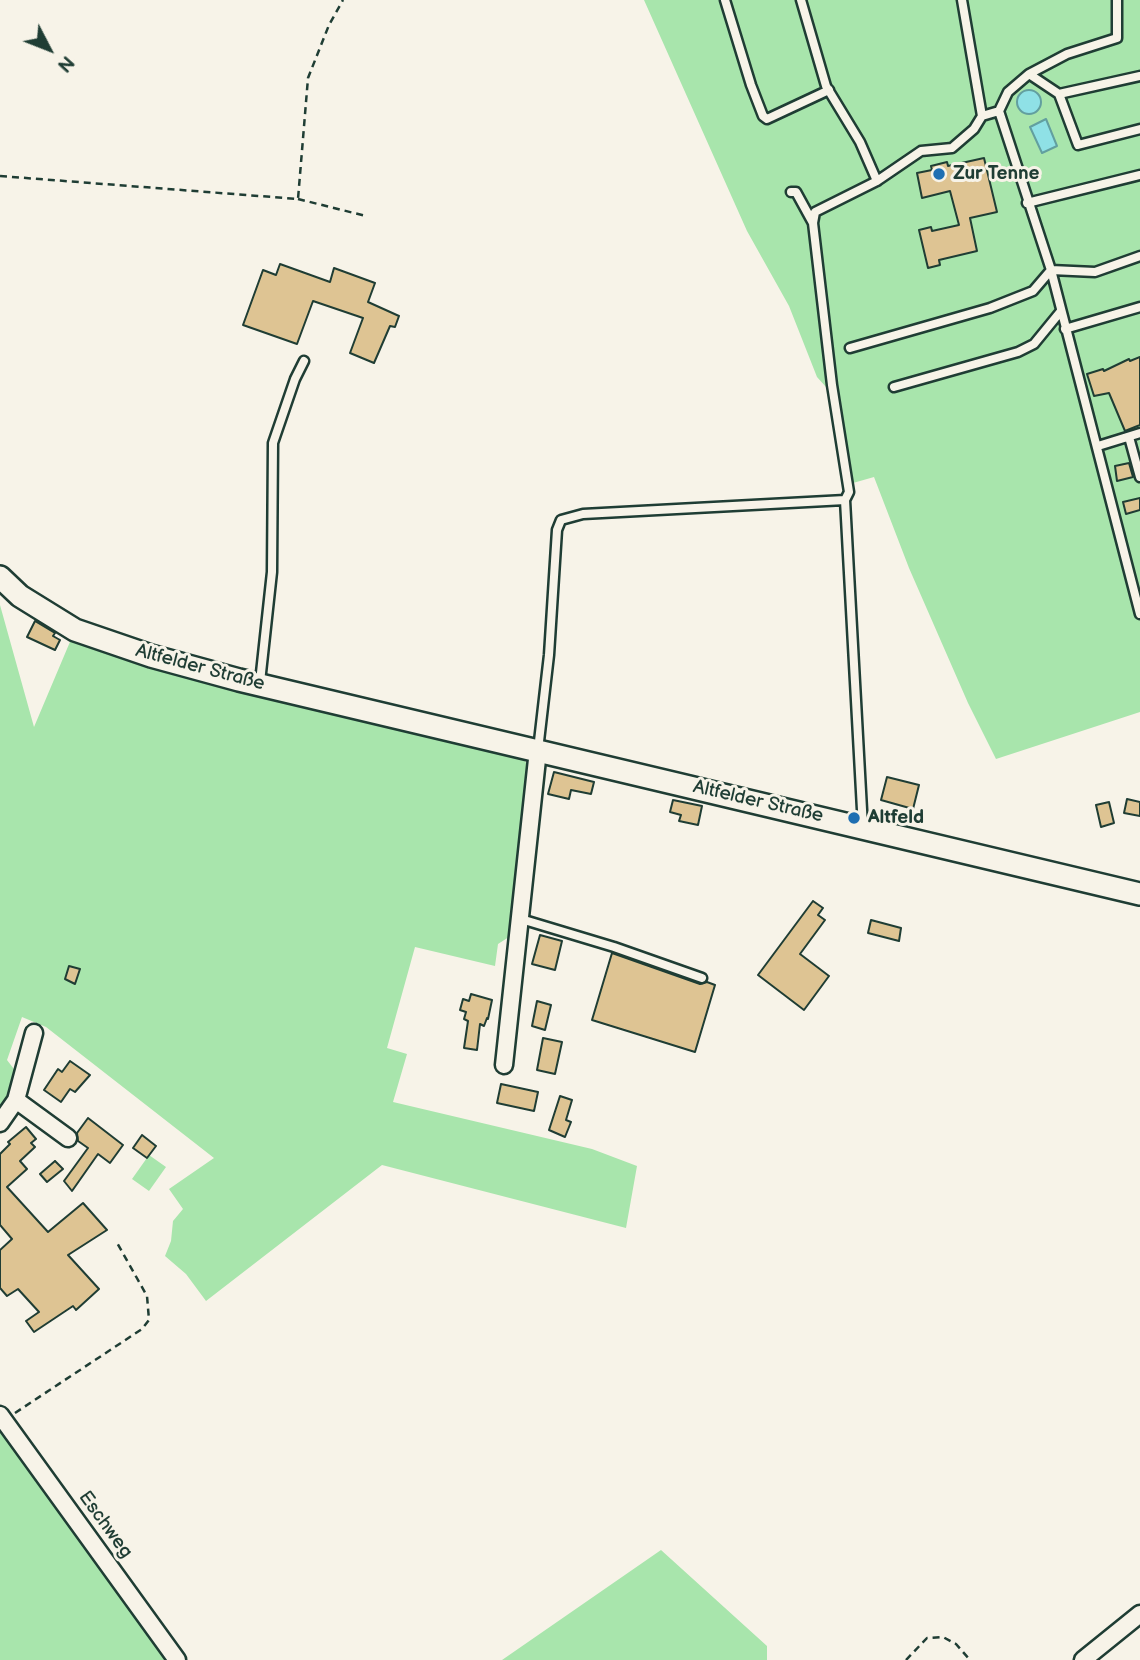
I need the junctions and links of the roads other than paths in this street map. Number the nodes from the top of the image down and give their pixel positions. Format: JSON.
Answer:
{"nodes":[{"id":1,"x":725,"y":0,"type":"edge"},
{"id":2,"x":801,"y":0,"type":"edge"},
{"id":3,"x":962,"y":0,"type":"edge"},
{"id":4,"x":1117,"y":0,"type":"edge"},
{"id":5,"x":1029,"y":75,"type":"junction"},
{"id":6,"x":1140,"y":76,"type":"edge"},
{"id":7,"x":828,"y":90,"type":"junction"},
{"id":8,"x":1059,"y":94,"type":"junction"},
{"id":9,"x":999,"y":111,"type":"junction"},
{"id":10,"x":982,"y":116,"type":"junction"},
{"id":11,"x":1140,"y":129,"type":"edge"},
{"id":12,"x":1140,"y":175,"type":"edge"},
{"id":13,"x":877,"y":181,"type":"junction"},
{"id":14,"x":791,"y":192,"type":"dead end"},
{"id":15,"x":1027,"y":203,"type":"junction"},
{"id":16,"x":813,"y":223,"type":"junction"},
{"id":17,"x":1140,"y":256,"type":"edge"},
{"id":18,"x":1051,"y":270,"type":"junction"},
{"id":19,"x":1140,"y":307,"type":"edge"},
{"id":20,"x":1060,"y":312,"type":"junction"},
{"id":21,"x":1065,"y":329,"type":"junction"},
{"id":22,"x":850,"y":348,"type":"dead end"},
{"id":23,"x":304,"y":361,"type":"dead end"},
{"id":24,"x":894,"y":387,"type":"dead end"},
{"id":25,"x":1140,"y":433,"type":"edge"},
{"id":26,"x":1129,"y":437,"type":"junction"},
{"id":27,"x":1098,"y":446,"type":"junction"},
{"id":28,"x":1140,"y":477,"type":"edge"},
{"id":29,"x":845,"y":500,"type":"junction"},
{"id":30,"x":0,"y":578,"type":"edge"},
{"id":31,"x":1140,"y":614,"type":"edge"},
{"id":32,"x":260,"y":685,"type":"junction"},
{"id":33,"x":538,"y":750,"type":"junction"},
{"id":34,"x":863,"y":828,"type":"junction"},
{"id":35,"x":1140,"y":894,"type":"edge"},
{"id":36,"x":520,"y":919,"type":"junction"},
{"id":37,"x":702,"y":978,"type":"dead end"},
{"id":38,"x":34,"y":1033,"type":"dead end"},
{"id":39,"x":504,"y":1065,"type":"dead end"},
{"id":40,"x":16,"y":1100,"type":"junction"},
{"id":41,"x":0,"y":1123,"type":"edge"},
{"id":42,"x":68,"y":1138,"type":"dead end"},
{"id":43,"x":2,"y":1418,"type":"edge"},
{"id":44,"x":1140,"y":1614,"type":"edge"},
{"id":45,"x":177,"y":1660,"type":"edge"},
{"id":46,"x":1083,"y":1660,"type":"edge"}],
"edges":[{"from":1,"to":7,"type":"lane"},
{"from":2,"to":7,"type":"lane"},
{"from":3,"to":10,"type":"lane"},
{"from":4,"to":5,"type":"lane"},
{"from":5,"to":8,"type":"lane"},
{"from":5,"to":9,"type":"lane"},
{"from":6,"to":8,"type":"lane"},
{"from":7,"to":13,"type":"lane"},
{"from":8,"to":11,"type":"lane"},
{"from":9,"to":10,"type":"lane"},
{"from":9,"to":15,"type":"lane"},
{"from":10,"to":13,"type":"lane"},
{"from":12,"to":15,"type":"lane"},
{"from":13,"to":16,"type":"lane"},
{"from":14,"to":16,"type":"lane"},
{"from":15,"to":18,"type":"lane"},
{"from":16,"to":29,"type":"lane"},
{"from":17,"to":18,"type":"lane"},
{"from":18,"to":20,"type":"lane"},
{"from":18,"to":22,"type":"lane"},
{"from":19,"to":21,"type":"lane"},
{"from":20,"to":21,"type":"lane"},
{"from":20,"to":24,"type":"lane"},
{"from":21,"to":27,"type":"lane"},
{"from":23,"to":32,"type":"lane"},
{"from":25,"to":26,"type":"lane"},
{"from":26,"to":27,"type":"lane"},
{"from":26,"to":28,"type":"lane"},
{"from":27,"to":31,"type":"lane"},
{"from":29,"to":33,"type":"lane"},
{"from":29,"to":34,"type":"lane"},
{"from":30,"to":32,"type":"street","name":"Altfelder Straße"},
{"from":32,"to":33,"type":"street","name":"Altfelder Straße"},
{"from":33,"to":34,"type":"street","name":"Altfelder Straße"},
{"from":33,"to":36,"type":"street"},
{"from":34,"to":35,"type":"street","name":"Altfelder Straße"},
{"from":36,"to":37,"type":"lane"},
{"from":36,"to":39,"type":"street"},
{"from":38,"to":40,"type":"street"},
{"from":40,"to":41,"type":"street"},
{"from":40,"to":42,"type":"street"},
{"from":43,"to":45,"type":"street","name":"Eschweg"},
{"from":44,"to":46,"type":"street"}]}
